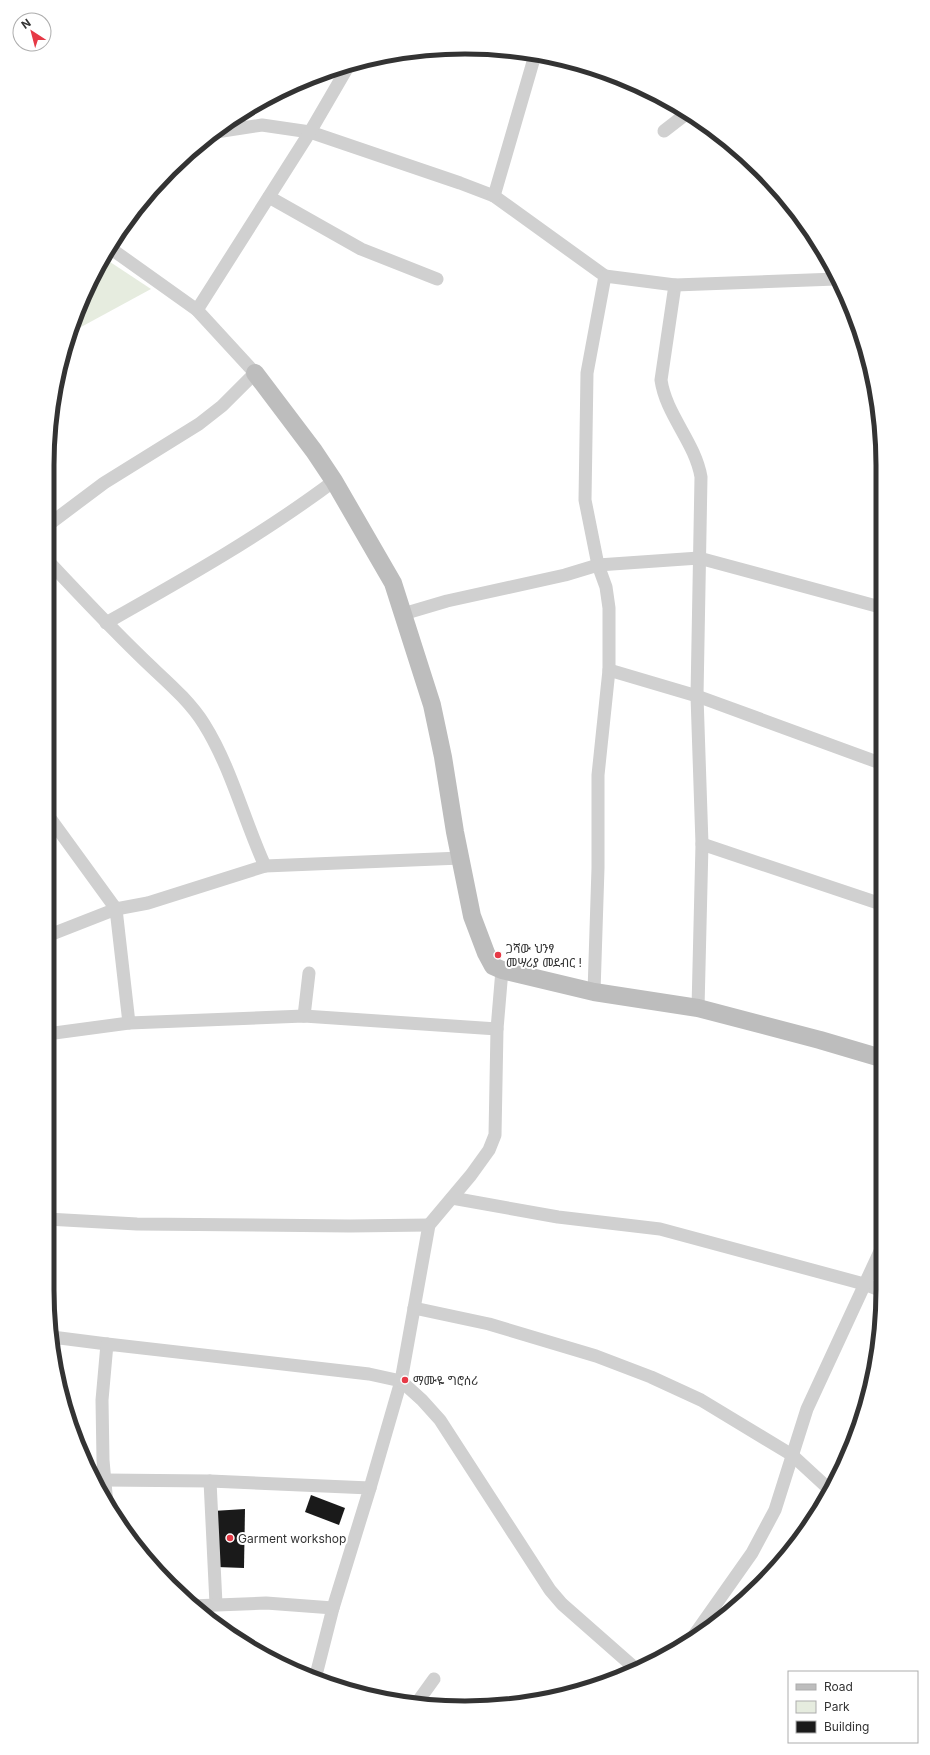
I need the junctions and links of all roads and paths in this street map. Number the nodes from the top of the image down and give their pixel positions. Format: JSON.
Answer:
{"nodes":[{"id":1,"x":533,"y":60,"type":"edge"},
{"id":2,"x":345,"y":72,"type":"edge"},
{"id":3,"x":683,"y":117,"type":"edge"},
{"id":4,"x":227,"y":130,"type":"edge"},
{"id":5,"x":664,"y":131,"type":"dead end"},
{"id":6,"x":310,"y":132,"type":"junction"},
{"id":7,"x":494,"y":196,"type":"junction"},
{"id":8,"x":270,"y":197,"type":"junction"},
{"id":9,"x":114,"y":251,"type":"edge"},
{"id":10,"x":605,"y":276,"type":"junction"},
{"id":11,"x":436,"y":279,"type":"dead end"},
{"id":12,"x":832,"y":279,"type":"edge"},
{"id":13,"x":675,"y":285,"type":"junction"},
{"id":14,"x":197,"y":310,"type":"junction"},
{"id":15,"x":255,"y":373,"type":"junction"},
{"id":16,"x":334,"y":481,"type":"junction"},
{"id":17,"x":54,"y":520,"type":"edge"},
{"id":18,"x":699,"y":558,"type":"junction"},
{"id":19,"x":598,"y":565,"type":"junction"},
{"id":20,"x":54,"y":567,"type":"edge"},
{"id":21,"x":876,"y":606,"type":"edge"},
{"id":22,"x":403,"y":614,"type":"junction"},
{"id":23,"x":106,"y":623,"type":"junction"},
{"id":24,"x":610,"y":670,"type":"junction"},
{"id":25,"x":697,"y":696,"type":"junction"},
{"id":26,"x":876,"y":762,"type":"edge"},
{"id":27,"x":54,"y":822,"type":"edge"},
{"id":28,"x":702,"y":844,"type":"junction"},
{"id":29,"x":461,"y":858,"type":"junction"},
{"id":30,"x":265,"y":866,"type":"junction"},
{"id":31,"x":876,"y":902,"type":"edge"},
{"id":32,"x":116,"y":909,"type":"junction"},
{"id":33,"x":54,"y":933,"type":"edge"},
{"id":34,"x":502,"y":970,"type":"junction"},
{"id":35,"x":310,"y":973,"type":"dead end"},
{"id":36,"x":594,"y":992,"type":"junction"},
{"id":37,"x":698,"y":1008,"type":"junction"},
{"id":38,"x":304,"y":1016,"type":"junction"},
{"id":39,"x":129,"y":1023,"type":"junction"},
{"id":40,"x":496,"y":1029,"type":"junction"},
{"id":41,"x":54,"y":1033,"type":"edge"},
{"id":42,"x":876,"y":1057,"type":"edge"},
{"id":43,"x":452,"y":1198,"type":"junction"},
{"id":44,"x":54,"y":1219,"type":"edge"},
{"id":45,"x":429,"y":1225,"type":"junction"},
{"id":46,"x":876,"y":1259,"type":"edge"},
{"id":47,"x":864,"y":1284,"type":"junction"},
{"id":48,"x":876,"y":1289,"type":"edge"},
{"id":49,"x":414,"y":1308,"type":"junction"},
{"id":50,"x":57,"y":1338,"type":"edge"},
{"id":51,"x":107,"y":1344,"type":"junction"},
{"id":52,"x":401,"y":1381,"type":"junction"},
{"id":53,"x":792,"y":1455,"type":"junction"},
{"id":54,"x":105,"y":1480,"type":"junction"},
{"id":55,"x":210,"y":1481,"type":"junction"},
{"id":56,"x":826,"y":1486,"type":"edge"},
{"id":57,"x":370,"y":1488,"type":"junction"},
{"id":58,"x":106,"y":1490,"type":"edge"},
{"id":59,"x":216,"y":1604,"type":"junction"},
{"id":60,"x":202,"y":1605,"type":"edge"},
{"id":61,"x":333,"y":1608,"type":"junction"},
{"id":62,"x":700,"y":1627,"type":"edge"},
{"id":63,"x":632,"y":1666,"type":"edge"},
{"id":64,"x":317,"y":1673,"type":"edge"},
{"id":65,"x":434,"y":1679,"type":"dead end"},
{"id":66,"x":420,"y":1698,"type":"edge"}],
"edges":[{"from":1,"to":7,"type":"street"},
{"from":2,"to":6,"type":"street"},
{"from":3,"to":5,"type":"street"},
{"from":4,"to":6,"type":"street"},
{"from":6,"to":7,"type":"street"},
{"from":6,"to":8,"type":"street"},
{"from":7,"to":10,"type":"street"},
{"from":8,"to":11,"type":"street"},
{"from":8,"to":14,"type":"street"},
{"from":9,"to":14,"type":"street"},
{"from":10,"to":13,"type":"street"},
{"from":10,"to":19,"type":"street"},
{"from":12,"to":13,"type":"street"},
{"from":13,"to":18,"type":"street"},
{"from":14,"to":15,"type":"street"},
{"from":15,"to":16,"type":"main road"},
{"from":15,"to":17,"type":"street"},
{"from":16,"to":22,"type":"main road"},
{"from":16,"to":23,"type":"street"},
{"from":18,"to":19,"type":"street"},
{"from":18,"to":21,"type":"street"},
{"from":18,"to":25,"type":"street"},
{"from":19,"to":22,"type":"street"},
{"from":19,"to":24,"type":"street"},
{"from":20,"to":23,"type":"street"},
{"from":22,"to":29,"type":"main road"},
{"from":23,"to":30,"type":"street"},
{"from":24,"to":25,"type":"street"},
{"from":24,"to":36,"type":"street"},
{"from":25,"to":26,"type":"street"},
{"from":25,"to":28,"type":"street"},
{"from":27,"to":32,"type":"street"},
{"from":28,"to":31,"type":"street"},
{"from":28,"to":37,"type":"street"},
{"from":29,"to":30,"type":"street"},
{"from":29,"to":34,"type":"main road"},
{"from":30,"to":32,"type":"street"},
{"from":32,"to":33,"type":"street"},
{"from":32,"to":39,"type":"street"},
{"from":34,"to":36,"type":"main road"},
{"from":34,"to":40,"type":"street"},
{"from":35,"to":38,"type":"street"},
{"from":36,"to":37,"type":"main road"},
{"from":37,"to":42,"type":"main road"},
{"from":38,"to":39,"type":"street"},
{"from":38,"to":40,"type":"street"},
{"from":39,"to":41,"type":"street"},
{"from":40,"to":43,"type":"street"},
{"from":43,"to":45,"type":"street"},
{"from":43,"to":47,"type":"street"},
{"from":44,"to":45,"type":"street"},
{"from":45,"to":49,"type":"street"},
{"from":46,"to":47,"type":"street"},
{"from":47,"to":48,"type":"street"},
{"from":47,"to":53,"type":"street"},
{"from":49,"to":52,"type":"street"},
{"from":49,"to":53,"type":"street"},
{"from":50,"to":51,"type":"street"},
{"from":51,"to":52,"type":"street"},
{"from":51,"to":54,"type":"street"},
{"from":52,"to":57,"type":"street"},
{"from":52,"to":63,"type":"street"},
{"from":53,"to":56,"type":"street"},
{"from":53,"to":62,"type":"street"},
{"from":54,"to":55,"type":"street"},
{"from":54,"to":58,"type":"street"},
{"from":55,"to":57,"type":"street"},
{"from":55,"to":59,"type":"street"},
{"from":57,"to":61,"type":"street"},
{"from":59,"to":60,"type":"street"},
{"from":59,"to":61,"type":"street"},
{"from":61,"to":64,"type":"street"},
{"from":65,"to":66,"type":"street"}]}
